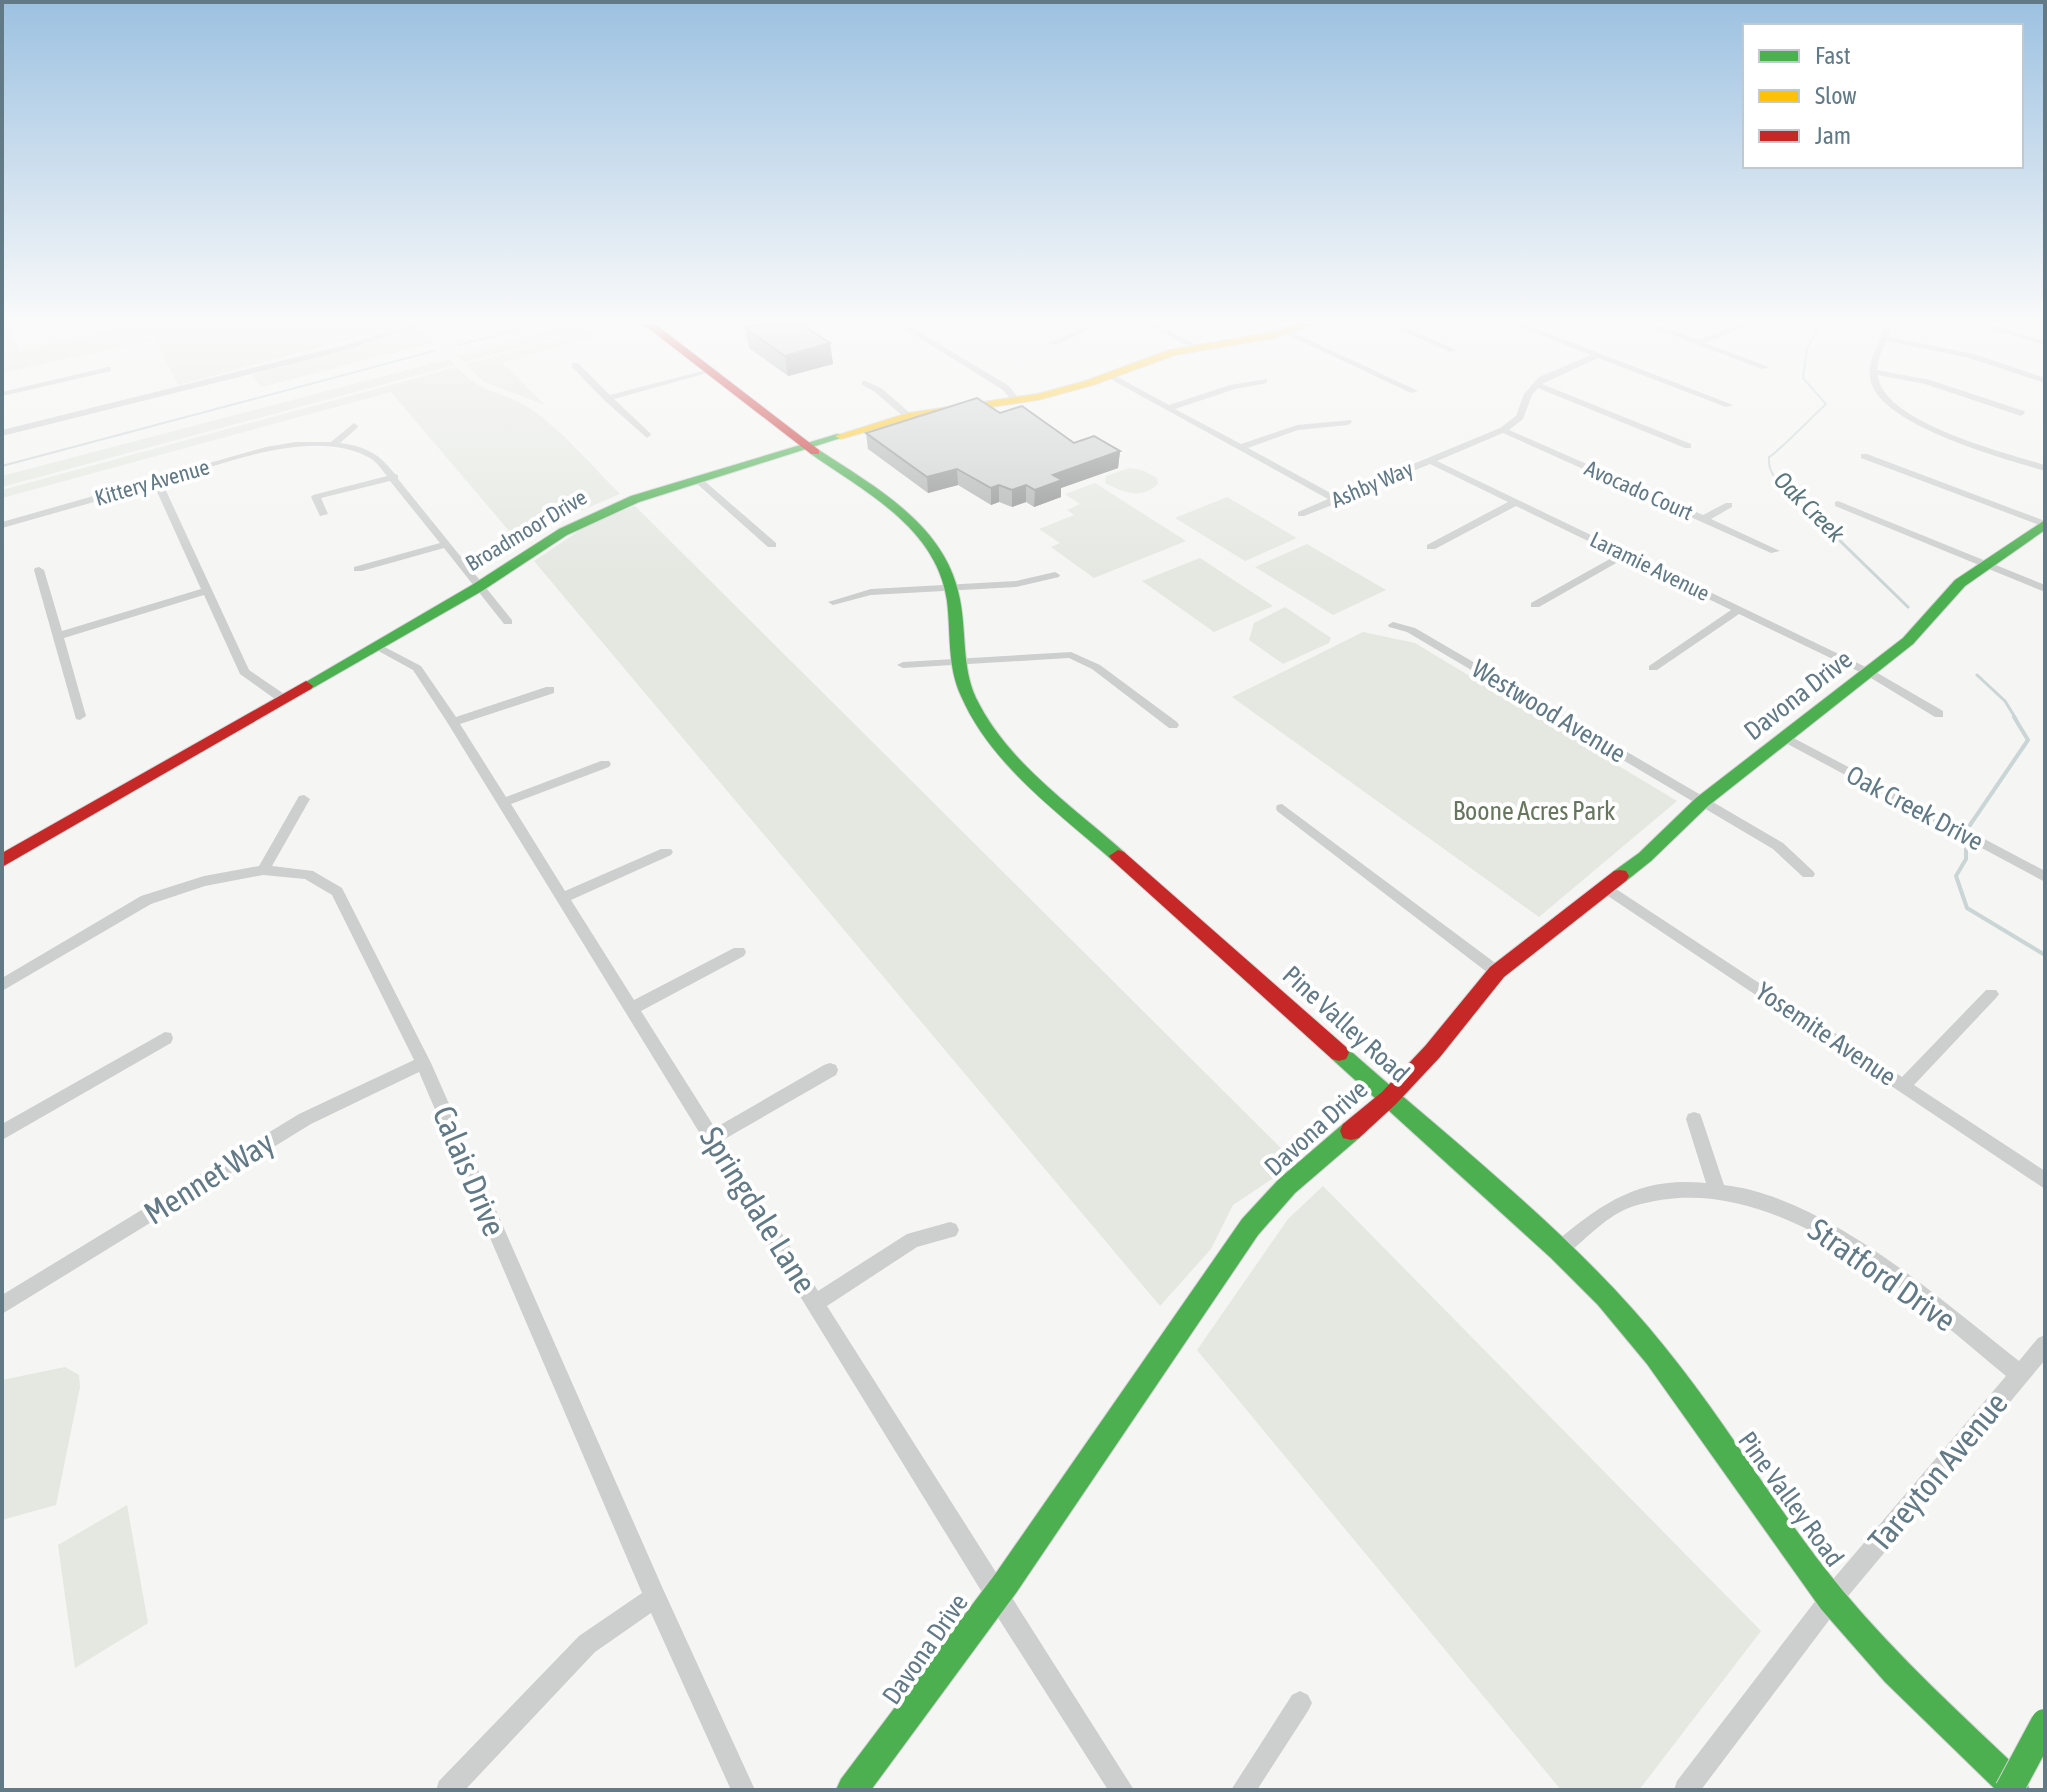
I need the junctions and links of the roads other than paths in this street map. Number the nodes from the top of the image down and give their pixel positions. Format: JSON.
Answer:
{"nodes":[{"id":1,"x":104,"y":408,"type":"edge"},
{"id":2,"x":617,"y":408,"type":"edge"},
{"id":3,"x":757,"y":408,"type":"edge"},
{"id":4,"x":898,"y":408,"type":"edge"},
{"id":5,"x":965,"y":408,"type":"edge"},
{"id":6,"x":1169,"y":408,"type":"edge"},
{"id":7,"x":1523,"y":408,"type":"edge"},
{"id":8,"x":1594,"y":408,"type":"edge"},
{"id":9,"x":1894,"y":408,"type":"edge"},
{"id":10,"x":2005,"y":408,"type":"edge"},
{"id":11,"x":2021,"y":413,"type":"dead end"},
{"id":12,"x":908,"y":416,"type":"junction"},
{"id":13,"x":1348,"y":422,"type":"dead end"},
{"id":14,"x":354,"y":426,"type":"dead end"},
{"id":15,"x":1503,"y":430,"type":"junction"},
{"id":16,"x":2,"y":433,"type":"edge"},
{"id":17,"x":647,"y":435,"type":"dead end"},
{"id":18,"x":334,"y":444,"type":"junction"},
{"id":19,"x":807,"y":446,"type":"junction"},
{"id":20,"x":1688,"y":446,"type":"dead end"},
{"id":21,"x":1241,"y":447,"type":"junction"},
{"id":22,"x":1864,"y":456,"type":"dead end"},
{"id":23,"x":1429,"y":460,"type":"junction"},
{"id":24,"x":2045,"y":468,"type":"edge"},
{"id":25,"x":395,"y":477,"type":"junction"},
{"id":26,"x":698,"y":480,"type":"junction"},
{"id":27,"x":157,"y":481,"type":"junction"},
{"id":28,"x":1337,"y":500,"type":"junction"},
{"id":29,"x":1517,"y":501,"type":"junction"},
{"id":30,"x":1838,"y":504,"type":"dead end"},
{"id":31,"x":1729,"y":505,"type":"dead end"},
{"id":32,"x":323,"y":514,"type":"dead end"},
{"id":33,"x":1301,"y":514,"type":"dead end"},
{"id":34,"x":1703,"y":519,"type":"junction"},
{"id":35,"x":2045,"y":524,"type":"edge"},
{"id":36,"x":2,"y":525,"type":"edge"},
{"id":37,"x":444,"y":545,"type":"junction"},
{"id":38,"x":772,"y":545,"type":"dead end"},
{"id":39,"x":1431,"y":547,"type":"dead end"},
{"id":40,"x":1775,"y":551,"type":"dead end"},
{"id":41,"x":1625,"y":554,"type":"junction"},
{"id":42,"x":1984,"y":564,"type":"junction"},
{"id":43,"x":358,"y":569,"type":"dead end"},
{"id":44,"x":39,"y":570,"type":"dead end"},
{"id":45,"x":1055,"y":575,"type":"dead end"},
{"id":46,"x":952,"y":586,"type":"junction"},
{"id":47,"x":477,"y":588,"type":"junction"},
{"id":48,"x":2045,"y":589,"type":"edge"},
{"id":49,"x":207,"y":591,"type":"junction"},
{"id":50,"x":833,"y":602,"type":"dead end"},
{"id":51,"x":1535,"y":605,"type":"dead end"},
{"id":52,"x":1739,"y":609,"type":"junction"},
{"id":53,"x":508,"y":622,"type":"dead end"},
{"id":54,"x":1393,"y":625,"type":"dead end"},
{"id":55,"x":58,"y":636,"type":"junction"},
{"id":56,"x":377,"y":646,"type":"junction"},
{"id":57,"x":958,"y":662,"type":"junction"},
{"id":58,"x":903,"y":665,"type":"dead end"},
{"id":59,"x":1653,"y":668,"type":"dead end"},
{"id":60,"x":1870,"y":673,"type":"junction"},
{"id":61,"x":550,"y":690,"type":"dead end"},
{"id":62,"x":283,"y":699,"type":"junction"},
{"id":63,"x":1939,"y":714,"type":"dead end"},
{"id":64,"x":80,"y":716,"type":"dead end"},
{"id":65,"x":453,"y":722,"type":"junction"},
{"id":66,"x":1173,"y":725,"type":"dead end"},
{"id":67,"x":1786,"y":738,"type":"junction"},
{"id":68,"x":605,"y":764,"type":"dead end"},
{"id":69,"x":304,"y":799,"type":"dead end"},
{"id":70,"x":1702,"y":802,"type":"junction"},
{"id":71,"x":502,"y":803,"type":"junction"},
{"id":72,"x":1282,"y":808,"type":"dead end"},
{"id":73,"x":666,"y":852,"type":"dead end"},
{"id":74,"x":2,"y":861,"type":"edge"},
{"id":75,"x":263,"y":870,"type":"junction"},
{"id":76,"x":1808,"y":874,"type":"dead end"},
{"id":77,"x":2045,"y":877,"type":"edge"},
{"id":78,"x":1607,"y":888,"type":"junction"},
{"id":79,"x":564,"y":897,"type":"junction"},
{"id":80,"x":739,"y":952,"type":"dead end"},
{"id":81,"x":1497,"y":972,"type":"junction"},
{"id":82,"x":2,"y":985,"type":"edge"},
{"id":83,"x":1991,"y":994,"type":"dead end"},
{"id":84,"x":633,"y":1008,"type":"junction"},
{"id":85,"x":165,"y":1038,"type":"dead end"},
{"id":86,"x":423,"y":1063,"type":"junction"},
{"id":87,"x":830,"y":1070,"type":"dead end"},
{"id":88,"x":1903,"y":1086,"type":"junction"},
{"id":89,"x":1389,"y":1098,"type":"junction"},
{"id":90,"x":1694,"y":1119,"type":"dead end"},
{"id":91,"x":2,"y":1133,"type":"edge"},
{"id":92,"x":712,"y":1138,"type":"junction"},
{"id":93,"x":2045,"y":1181,"type":"edge"},
{"id":94,"x":1717,"y":1191,"type":"junction"},
{"id":95,"x":950,"y":1230,"type":"dead end"},
{"id":96,"x":1559,"y":1250,"type":"junction"},
{"id":97,"x":816,"y":1303,"type":"junction"},
{"id":98,"x":2,"y":1305,"type":"edge"},
{"id":99,"x":2045,"y":1345,"type":"edge"},
{"id":100,"x":2020,"y":1375,"type":"junction"},
{"id":101,"x":996,"y":1594,"type":"junction"},
{"id":102,"x":655,"y":1597,"type":"junction"},
{"id":103,"x":1831,"y":1599,"type":"junction"},
{"id":104,"x":1300,"y":1703,"type":"dead end"},
{"id":105,"x":2045,"y":1723,"type":"edge"},
{"id":106,"x":448,"y":1790,"type":"edge"},
{"id":107,"x":743,"y":1790,"type":"edge"},
{"id":108,"x":852,"y":1790,"type":"edge"},
{"id":109,"x":1122,"y":1790,"type":"edge"},
{"id":110,"x":1243,"y":1790,"type":"edge"},
{"id":111,"x":1686,"y":1790,"type":"edge"},
{"id":112,"x":2009,"y":1790,"type":"edge"},
{"id":113,"x":2018,"y":1790,"type":"edge"}],
"edges":[{"from":1,"to":16,"type":"street"},
{"from":2,"to":17,"type":"street"},
{"from":3,"to":19,"type":"main road","name":"Pine Valley Road"},
{"from":4,"to":12,"type":"street"},
{"from":5,"to":12,"type":"main road","name":"Broadmoor Drive"},
{"from":6,"to":21,"type":"street"},
{"from":7,"to":15,"type":"street"},
{"from":8,"to":20,"type":"street"},
{"from":9,"to":24,"type":"street"},
{"from":10,"to":11,"type":"street"},
{"from":12,"to":19,"type":"main road","name":"Broadmoor Drive"},
{"from":13,"to":21,"type":"street"},
{"from":14,"to":18,"type":"street"},
{"from":15,"to":23,"type":"street","name":"Ashby Way"},
{"from":15,"to":34,"type":"street","name":"Avocado Court"},
{"from":18,"to":25,"type":"street","name":"Kittery Avenue"},
{"from":18,"to":27,"type":"street","name":"Kittery Avenue"},
{"from":19,"to":26,"type":"main road","name":"Broadmoor Drive"},
{"from":19,"to":46,"type":"main road","name":"Pine Valley Road"},
{"from":21,"to":28,"type":"street"},
{"from":22,"to":35,"type":"street"},
{"from":23,"to":28,"type":"street","name":"Ashby Way"},
{"from":23,"to":29,"type":"street","name":"Laramie Avenue"},
{"from":25,"to":32,"type":"street"},
{"from":25,"to":37,"type":"street","name":"Kittery Avenue"},
{"from":26,"to":38,"type":"street"},
{"from":26,"to":47,"type":"main road","name":"Broadmoor Drive"},
{"from":27,"to":36,"type":"street","name":"Kittery Avenue"},
{"from":27,"to":49,"type":"street"},
{"from":28,"to":33,"type":"street","name":"Ashby Way"},
{"from":29,"to":39,"type":"street"},
{"from":29,"to":41,"type":"street","name":"Laramie Avenue"},
{"from":30,"to":42,"type":"street"},
{"from":31,"to":34,"type":"street"},
{"from":34,"to":40,"type":"street","name":"Avocado Court"},
{"from":35,"to":42,"type":"main road","name":"Davona Drive"},
{"from":37,"to":43,"type":"street"},
{"from":37,"to":47,"type":"street","name":"Kittery Avenue"},
{"from":41,"to":51,"type":"street"},
{"from":41,"to":52,"type":"street","name":"Laramie Avenue"},
{"from":42,"to":48,"type":"street"},
{"from":42,"to":60,"type":"main road","name":"Davona Drive"},
{"from":44,"to":55,"type":"street"},
{"from":45,"to":46,"type":"street"},
{"from":46,"to":50,"type":"street"},
{"from":46,"to":57,"type":"main road","name":"Pine Valley Road"},
{"from":47,"to":53,"type":"street","name":"Kittery Avenue"},
{"from":47,"to":56,"type":"main road","name":"Broadmoor Drive"},
{"from":49,"to":55,"type":"street"},
{"from":49,"to":62,"type":"street"},
{"from":52,"to":59,"type":"street"},
{"from":52,"to":60,"type":"street","name":"Laramie Avenue"},
{"from":54,"to":70,"type":"street","name":"Westwood Avenue"},
{"from":55,"to":64,"type":"street"},
{"from":56,"to":62,"type":"main road","name":"Broadmoor Drive"},
{"from":56,"to":65,"type":"street","name":"Springdale Lane"},
{"from":57,"to":58,"type":"street"},
{"from":57,"to":66,"type":"street"},
{"from":57,"to":89,"type":"main road","name":"Pine Valley Road"},
{"from":60,"to":63,"type":"street","name":"Laramie Avenue"},
{"from":60,"to":67,"type":"main road","name":"Davona Drive"},
{"from":61,"to":65,"type":"street"},
{"from":62,"to":74,"type":"main road","name":"Broadmoor Drive"},
{"from":65,"to":71,"type":"street","name":"Springdale Lane"},
{"from":67,"to":70,"type":"main road","name":"Davona Drive"},
{"from":67,"to":77,"type":"street","name":"Oak Creek Drive"},
{"from":68,"to":71,"type":"street"},
{"from":69,"to":75,"type":"street"},
{"from":70,"to":76,"type":"street","name":"Westwood Avenue"},
{"from":70,"to":78,"type":"main road","name":"Davona Drive"},
{"from":71,"to":79,"type":"street","name":"Springdale Lane"},
{"from":72,"to":81,"type":"street"},
{"from":73,"to":79,"type":"street"},
{"from":75,"to":82,"type":"street","name":"Calais Drive"},
{"from":75,"to":86,"type":"street","name":"Calais Drive"},
{"from":78,"to":81,"type":"main road","name":"Davona Drive"},
{"from":78,"to":88,"type":"street","name":"Yosemite Avenue"},
{"from":79,"to":84,"type":"street","name":"Springdale Lane"},
{"from":80,"to":84,"type":"street"},
{"from":81,"to":89,"type":"main road","name":"Davona Drive"},
{"from":83,"to":88,"type":"street"},
{"from":84,"to":92,"type":"street","name":"Springdale Lane"},
{"from":85,"to":91,"type":"street"},
{"from":86,"to":98,"type":"street","name":"Mennet Way"},
{"from":86,"to":102,"type":"street","name":"Calais Drive"},
{"from":87,"to":92,"type":"street"},
{"from":88,"to":93,"type":"street","name":"Yosemite Avenue"},
{"from":89,"to":96,"type":"main road","name":"Pine Valley Road"},
{"from":89,"to":101,"type":"main road","name":"Davona Drive"},
{"from":90,"to":94,"type":"street"},
{"from":92,"to":97,"type":"street","name":"Springdale Lane"},
{"from":94,"to":96,"type":"street","name":"Stratford Drive"},
{"from":94,"to":100,"type":"street","name":"Stratford Drive"},
{"from":95,"to":97,"type":"street"},
{"from":96,"to":103,"type":"main road","name":"Pine Valley Road"},
{"from":97,"to":101,"type":"street","name":"Springdale Lane"},
{"from":99,"to":100,"type":"street","name":"Tareyton Avenue"},
{"from":100,"to":103,"type":"street","name":"Tareyton Avenue"},
{"from":101,"to":108,"type":"main road","name":"Davona Drive"},
{"from":101,"to":109,"type":"street","name":"Springdale Lane"},
{"from":102,"to":106,"type":"street"},
{"from":102,"to":107,"type":"street","name":"Calais Drive"},
{"from":103,"to":111,"type":"street","name":"Tareyton Avenue"},
{"from":103,"to":113,"type":"main road","name":"Pine Valley Road"},
{"from":104,"to":110,"type":"street"},
{"from":105,"to":112,"type":"main road","bridge":true}]}
